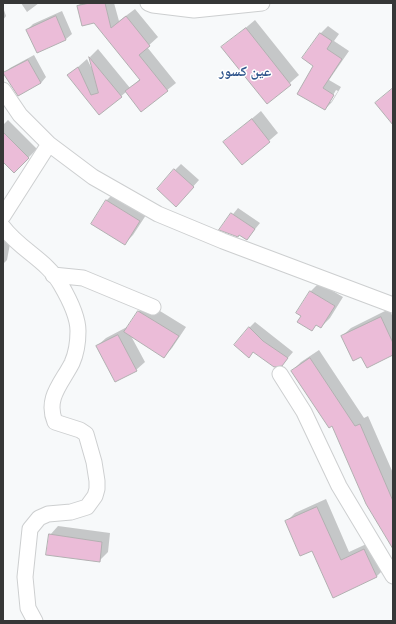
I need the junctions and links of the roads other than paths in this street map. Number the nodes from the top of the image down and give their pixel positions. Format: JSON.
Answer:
{"nodes":[{"id":1,"x":148,"y":3,"type":"edge"},
{"id":2,"x":262,"y":3,"type":"edge"},
{"id":3,"x":3,"y":90,"type":"edge"},
{"id":4,"x":49,"y":144,"type":"junction"},
{"id":5,"x":3,"y":216,"type":"edge"},
{"id":6,"x":3,"y":227,"type":"edge"},
{"id":7,"x":53,"y":274,"type":"junction"},
{"id":8,"x":393,"y":305,"type":"edge"},
{"id":9,"x":153,"y":307,"type":"dead end"},
{"id":10,"x":280,"y":374,"type":"dead end"},
{"id":11,"x":393,"y":576,"type":"edge"},
{"id":12,"x":35,"y":621,"type":"edge"}],
"edges":[{"from":1,"to":2,"type":"street"},
{"from":3,"to":4,"type":"street"},
{"from":4,"to":5,"type":"street"},
{"from":4,"to":8,"type":"street"},
{"from":6,"to":7,"type":"street"},
{"from":7,"to":9,"type":"street"},
{"from":7,"to":12,"type":"street"},
{"from":10,"to":11,"type":"street"}]}
